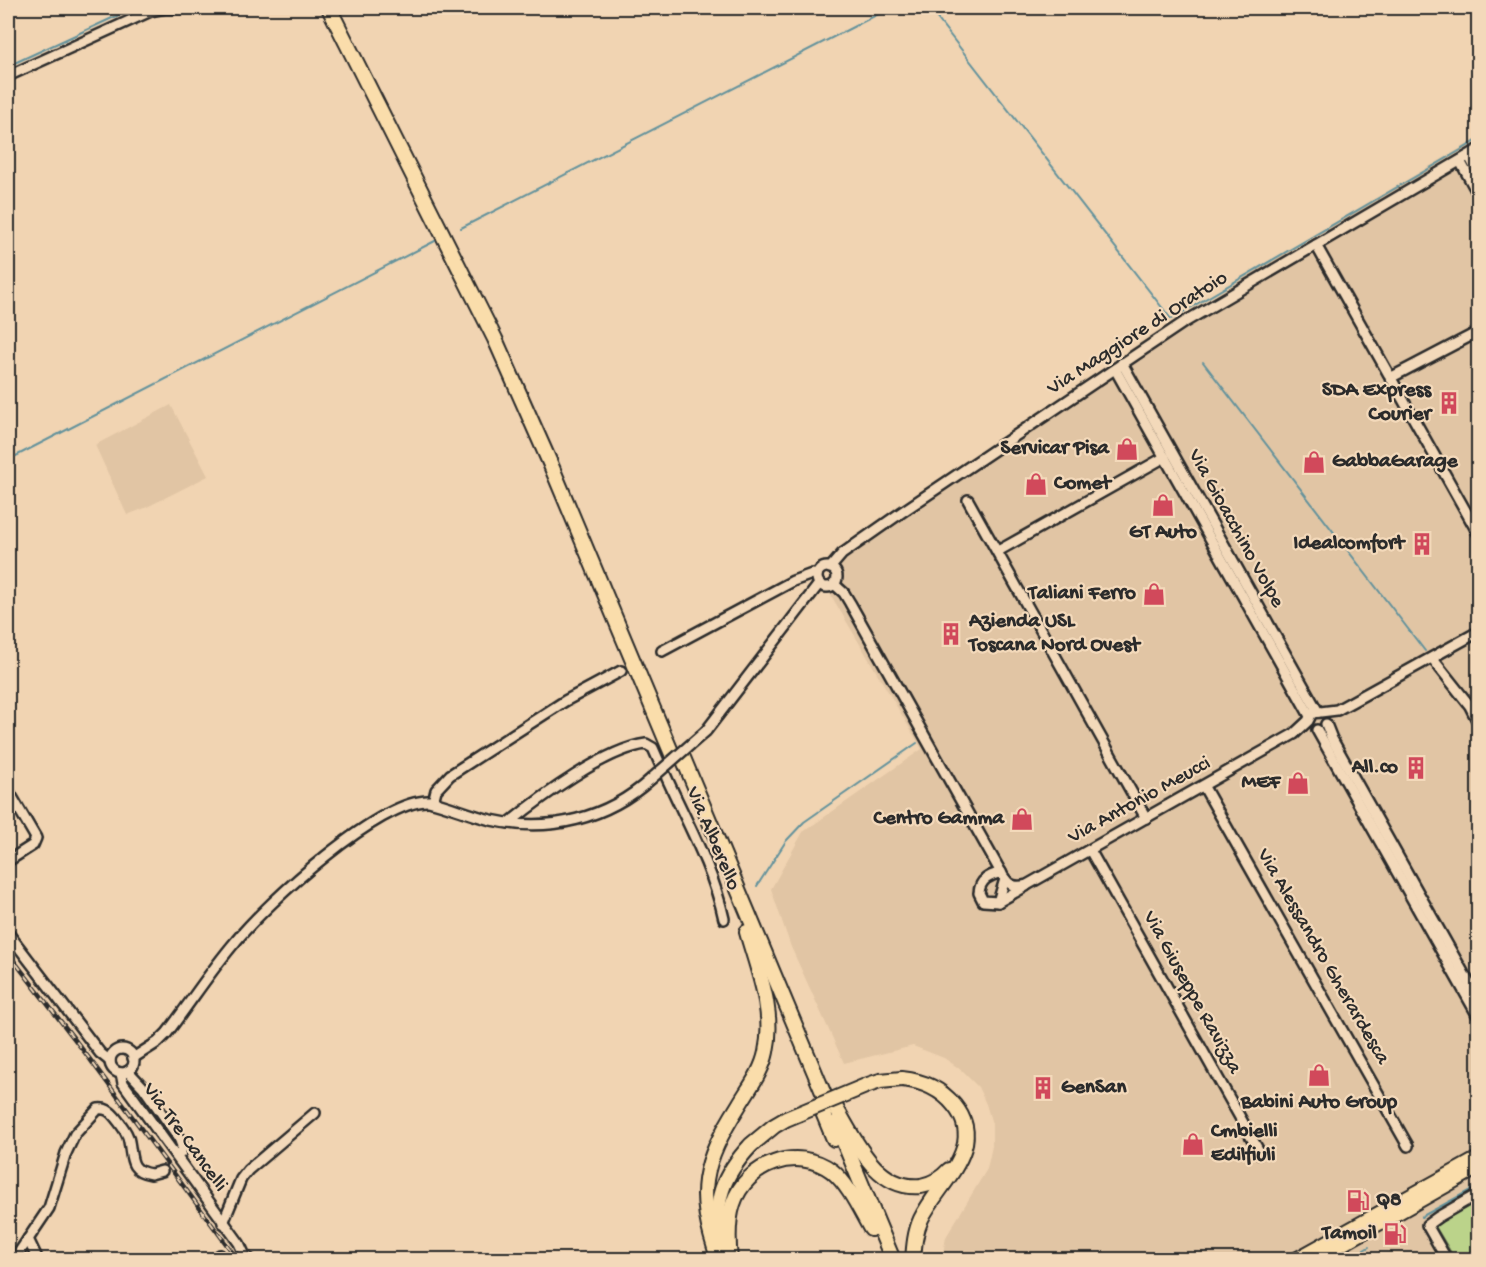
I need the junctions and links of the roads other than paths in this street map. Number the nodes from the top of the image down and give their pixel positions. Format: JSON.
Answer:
{"nodes":[{"id":1,"x":222,"y":8,"type":"edge"},
{"id":2,"x":329,"y":8,"type":"edge"},
{"id":3,"x":338,"y":8,"type":"edge"},
{"id":4,"x":8,"y":76,"type":"edge"},
{"id":5,"x":1479,"y":150,"type":"edge"},
{"id":6,"x":1464,"y":159,"type":"junction"},
{"id":7,"x":1479,"y":173,"type":"edge"},
{"id":8,"x":1479,"y":194,"type":"edge"},
{"id":9,"x":1316,"y":245,"type":"junction"},
{"id":10,"x":1479,"y":332,"type":"edge"},
{"id":11,"x":1119,"y":366,"type":"junction"},
{"id":12,"x":1390,"y":378,"type":"junction"},
{"id":13,"x":1165,"y":458,"type":"junction"},
{"id":14,"x":968,"y":500,"type":"dead end"},
{"id":15,"x":1479,"y":533,"type":"edge"},
{"id":16,"x":998,"y":551,"type":"junction"},
{"id":17,"x":830,"y":568,"type":"junction"},
{"id":18,"x":818,"y":579,"type":"junction"},
{"id":19,"x":793,"y":581,"type":"junction"},
{"id":20,"x":834,"y":584,"type":"junction"},
{"id":21,"x":809,"y":596,"type":"junction"},
{"id":22,"x":1479,"y":632,"type":"edge"},
{"id":23,"x":662,"y":651,"type":"dead end"},
{"id":24,"x":1432,"y":658,"type":"junction"},
{"id":25,"x":621,"y":671,"type":"dead end"},
{"id":26,"x":1470,"y":706,"type":"junction"},
{"id":27,"x":1337,"y":710,"type":"junction"},
{"id":28,"x":1479,"y":712,"type":"edge"},
{"id":29,"x":1314,"y":715,"type":"junction"},
{"id":30,"x":1479,"y":723,"type":"edge"},
{"id":31,"x":1326,"y":724,"type":"junction"},
{"id":32,"x":1316,"y":730,"type":"junction"},
{"id":33,"x":1294,"y":734,"type":"junction"},
{"id":34,"x":678,"y":756,"type":"junction"},
{"id":35,"x":660,"y":764,"type":"dead end"},
{"id":36,"x":665,"y":774,"type":"dead end"},
{"id":37,"x":1204,"y":787,"type":"junction"},
{"id":38,"x":8,"y":790,"type":"edge"},
{"id":39,"x":433,"y":802,"type":"junction"},
{"id":40,"x":1146,"y":818,"type":"junction"},
{"id":41,"x":509,"y":823,"type":"junction"},
{"id":42,"x":1090,"y":850,"type":"junction"},
{"id":43,"x":8,"y":861,"type":"edge"},
{"id":44,"x":1003,"y":876,"type":"junction"},
{"id":45,"x":1027,"y":885,"type":"junction"},
{"id":46,"x":998,"y":902,"type":"junction"},
{"id":47,"x":724,"y":919,"type":"dead end"},
{"id":48,"x":747,"y":932,"type":"junction"},
{"id":49,"x":8,"y":933,"type":"edge"},
{"id":50,"x":1479,"y":999,"type":"edge"},
{"id":51,"x":1479,"y":1016,"type":"edge"},
{"id":52,"x":133,"y":1058,"type":"junction"},
{"id":53,"x":111,"y":1061,"type":"junction"},
{"id":54,"x":125,"y":1072,"type":"junction"},
{"id":55,"x":826,"y":1103,"type":"junction"},
{"id":56,"x":315,"y":1113,"type":"dead end"},
{"id":57,"x":1408,"y":1146,"type":"dead end"},
{"id":58,"x":181,"y":1153,"type":"dead end"},
{"id":59,"x":1260,"y":1153,"type":"dead end"},
{"id":60,"x":960,"y":1158,"type":"junction"},
{"id":61,"x":1479,"y":1158,"type":"edge"},
{"id":62,"x":1479,"y":1168,"type":"edge"},
{"id":63,"x":162,"y":1171,"type":"dead end"},
{"id":64,"x":1479,"y":1194,"type":"edge"},
{"id":65,"x":223,"y":1223,"type":"junction"},
{"id":66,"x":871,"y":1229,"type":"junction"},
{"id":67,"x":28,"y":1239,"type":"junction"},
{"id":68,"x":14,"y":1260,"type":"edge"},
{"id":69,"x":38,"y":1260,"type":"edge"},
{"id":70,"x":250,"y":1260,"type":"edge"},
{"id":71,"x":719,"y":1260,"type":"edge"},
{"id":72,"x":724,"y":1260,"type":"edge"},
{"id":73,"x":730,"y":1260,"type":"edge"},
{"id":74,"x":884,"y":1260,"type":"edge"},
{"id":75,"x":893,"y":1260,"type":"edge"},
{"id":76,"x":913,"y":1260,"type":"edge"},
{"id":77,"x":1294,"y":1260,"type":"edge"},
{"id":78,"x":1315,"y":1260,"type":"edge"},
{"id":79,"x":1447,"y":1260,"type":"edge"}],
"edges":[{"from":1,"to":4,"type":"street"},
{"from":2,"to":34,"type":"highway"},
{"from":3,"to":34,"type":"highway"},
{"from":5,"to":6,"type":"street","name":"Via Maggiore di Oratoio"},
{"from":6,"to":7,"type":"street"},
{"from":6,"to":8,"type":"street"},
{"from":6,"to":9,"type":"street","name":"Via Maggiore di Oratoio"},
{"from":9,"to":11,"type":"street","name":"Via Maggiore di Oratoio"},
{"from":9,"to":12,"type":"street"},
{"from":10,"to":12,"type":"street"},
{"from":11,"to":13,"type":"street","name":"Via Gioacchino Volpe"},
{"from":11,"to":17,"type":"street","name":"Via Maggiore di Oratoio"},
{"from":11,"to":29,"type":"street","name":"Via Gioacchino Volpe"},
{"from":12,"to":15,"type":"street"},
{"from":13,"to":16,"type":"street"},
{"from":13,"to":29,"type":"street","name":"Via Gioacchino Volpe"},
{"from":14,"to":16,"type":"street"},
{"from":16,"to":40,"type":"street"},
{"from":17,"to":18,"type":"street","name":"Via Maggiore di Oratoio"},
{"from":17,"to":20,"type":"street"},
{"from":18,"to":19,"type":"street","name":"Via Maggiore di Oratoio"},
{"from":18,"to":20,"type":"street","name":"Via Maggiore di Oratoio"},
{"from":18,"to":21,"type":"street","name":"Via Maggiore di Oratoio"},
{"from":19,"to":21,"type":"street"},
{"from":19,"to":23,"type":"street","name":"Via Maggiore di Oratoio"},
{"from":20,"to":44,"type":"street"},
{"from":21,"to":41,"type":"street","name":"Via Maggiore di Oratoio","bridge":true},
{"from":22,"to":24,"type":"street","name":"Via Antonio Meucci"},
{"from":24,"to":26,"type":"street"},
{"from":24,"to":27,"type":"street","name":"Via Antonio Meucci"},
{"from":25,"to":39,"type":"street"},
{"from":26,"to":28,"type":"street"},
{"from":26,"to":30,"type":"street"},
{"from":27,"to":29,"type":"street","name":"Via Antonio Meucci"},
{"from":27,"to":31,"type":"street","name":"Via Antonio Meucci"},
{"from":29,"to":31,"type":"street"},
{"from":29,"to":32,"type":"street"},
{"from":29,"to":33,"type":"street","name":"Via Antonio Meucci"},
{"from":31,"to":32,"type":"street","name":"Via Antonio Meucci"},
{"from":31,"to":50,"type":"street"},
{"from":32,"to":33,"type":"street","name":"Via Antonio Meucci"},
{"from":32,"to":51,"type":"street"},
{"from":33,"to":37,"type":"street","name":"Via Antonio Meucci"},
{"from":34,"to":48,"type":"highway"},
{"from":34,"to":55,"type":"highway"},
{"from":35,"to":41,"type":"street"},
{"from":36,"to":47,"type":"street","name":"Via Alberello"},
{"from":37,"to":40,"type":"street","name":"Via Antonio Meucci"},
{"from":37,"to":57,"type":"street","name":"Via Alessandro Gherardesca"},
{"from":38,"to":43,"type":"street"},
{"from":39,"to":41,"type":"street","name":"Via Maggiore di Oratoio"},
{"from":39,"to":52,"type":"street","name":"Via Maggiore di Oratoio"},
{"from":40,"to":42,"type":"street","name":"Via Antonio Meucci"},
{"from":42,"to":45,"type":"street","name":"Via Antonio Meucci"},
{"from":42,"to":59,"type":"street","name":"Via Giuseppe Ravizza"},
{"from":44,"to":45,"type":"street"},
{"from":44,"to":46,"type":"street"},
{"from":44,"to":46,"type":"street"},
{"from":45,"to":46,"type":"street","name":"Via Antonio Meucci"},
{"from":48,"to":55,"type":"highway"},
{"from":48,"to":71,"type":"highway"},
{"from":49,"to":53,"type":"street"},
{"from":52,"to":53,"type":"street"},
{"from":52,"to":54,"type":"street"},
{"from":53,"to":54,"type":"street"},
{"from":54,"to":58,"type":"street"},
{"from":54,"to":65,"type":"street","name":"Via Tre Cancelli"},
{"from":55,"to":60,"type":"highway"},
{"from":55,"to":66,"type":"highway"},
{"from":55,"to":75,"type":"highway"},
{"from":56,"to":65,"type":"street"},
{"from":60,"to":72,"type":"highway","bridge":true},
{"from":60,"to":76,"type":"highway"},
{"from":61,"to":77,"type":"main road"},
{"from":62,"to":78,"type":"main road"},
{"from":63,"to":67,"type":"street"},
{"from":64,"to":79,"type":"street"},
{"from":65,"to":70,"type":"street"},
{"from":66,"to":73,"type":"highway"},
{"from":66,"to":74,"type":"highway"},
{"from":67,"to":68,"type":"street"},
{"from":67,"to":69,"type":"street"}]}
